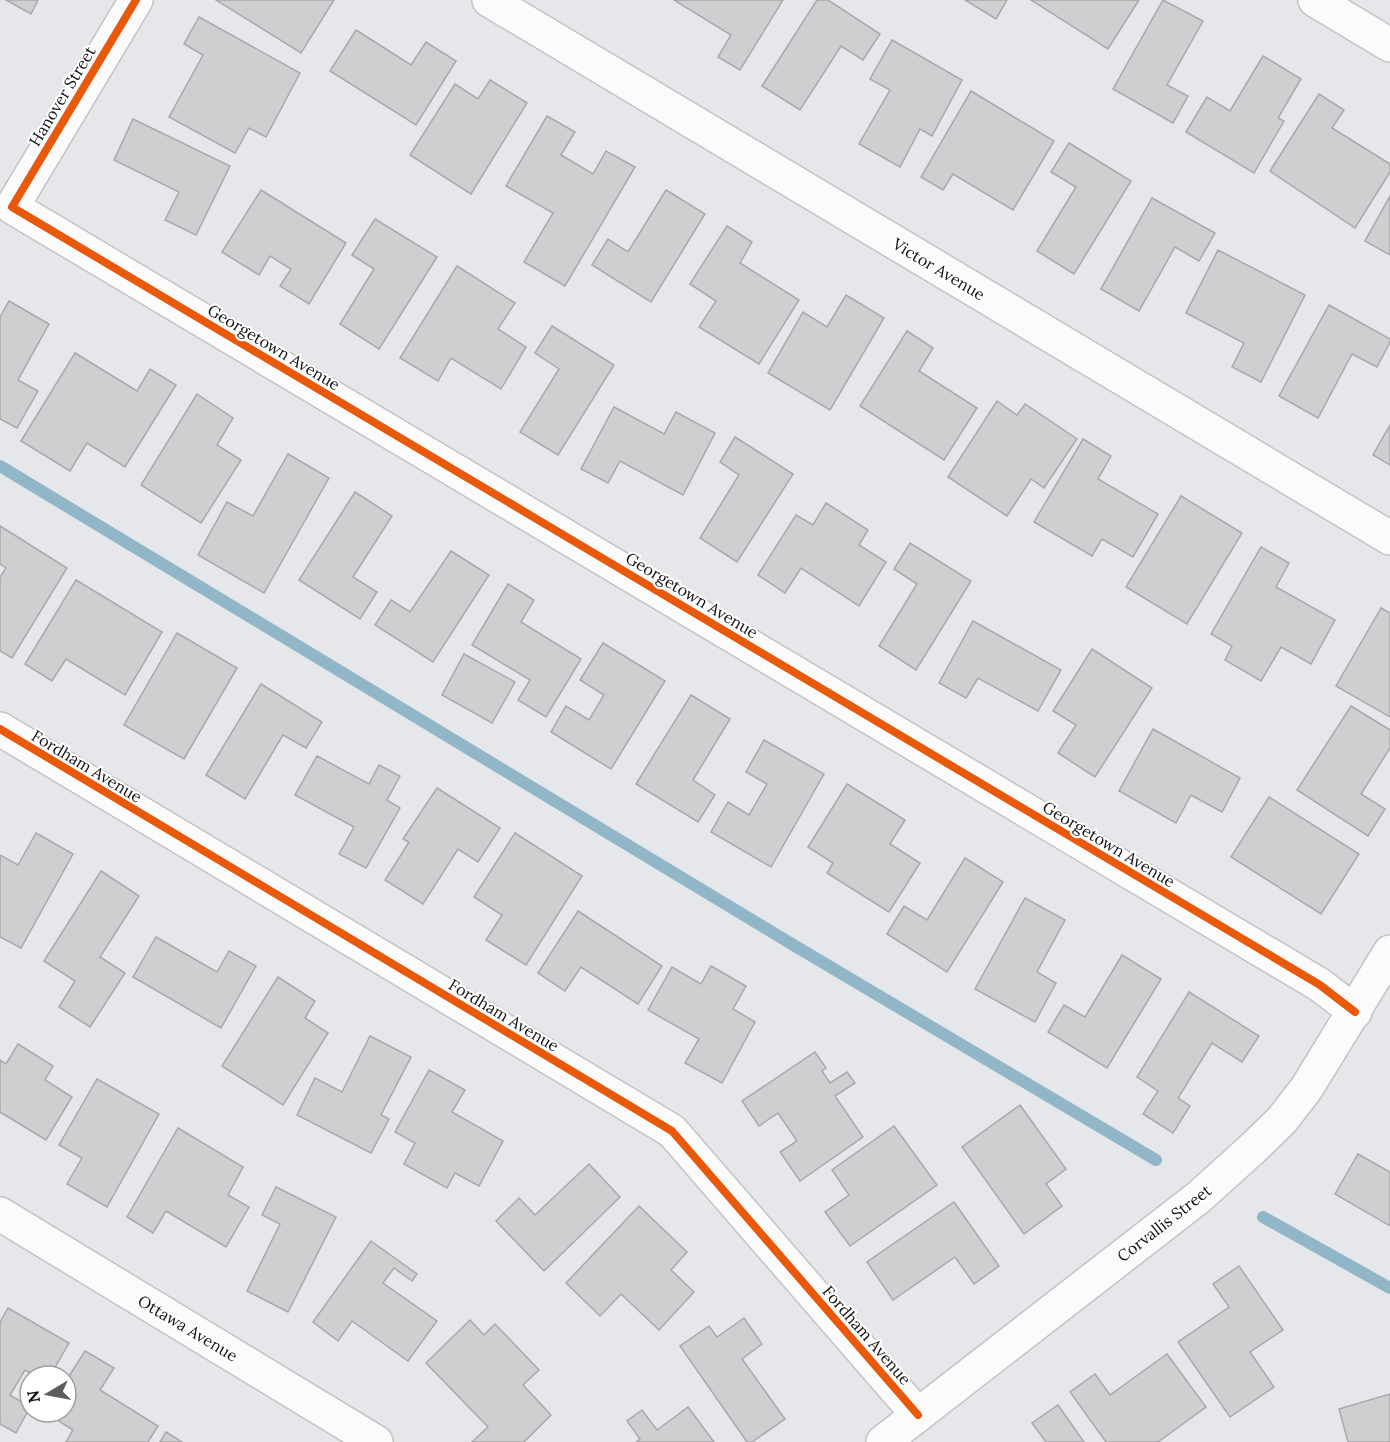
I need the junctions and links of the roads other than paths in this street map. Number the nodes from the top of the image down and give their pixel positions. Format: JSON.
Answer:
{"nodes":[{"id":1,"x":136,"y":0,"type":"edge"},
{"id":2,"x":489,"y":0,"type":"edge"},
{"id":3,"x":1315,"y":0,"type":"edge"},
{"id":4,"x":1390,"y":45,"type":"edge"},
{"id":5,"x":12,"y":207,"type":"joint"},
{"id":6,"x":1390,"y":538,"type":"edge"},
{"id":7,"x":0,"y":729,"type":"edge"},
{"id":8,"x":1390,"y":952,"type":"edge"},
{"id":9,"x":1355,"y":1012,"type":"junction"},
{"id":10,"x":0,"y":1214,"type":"edge"},
{"id":11,"x":918,"y":1415,"type":"junction"},
{"id":12,"x":376,"y":1442,"type":"edge"},
{"id":13,"x":883,"y":1442,"type":"edge"}],
"edges":[{"from":1,"to":5,"type":"street","name":"Hanover Street"},
{"from":2,"to":6,"type":"street","name":"Victor Avenue"},
{"from":3,"to":4,"type":"street"},
{"from":5,"to":9,"type":"street","name":"Georgetown Avenue"},
{"from":7,"to":11,"type":"street","name":"Fordham Avenue"},
{"from":8,"to":9,"type":"street","name":"Corvallis Street"},
{"from":9,"to":11,"type":"street","name":"Corvallis Street"},
{"from":10,"to":12,"type":"street","name":"Ottawa Avenue"},
{"from":11,"to":13,"type":"street","name":"Corvallis Street"}]}
